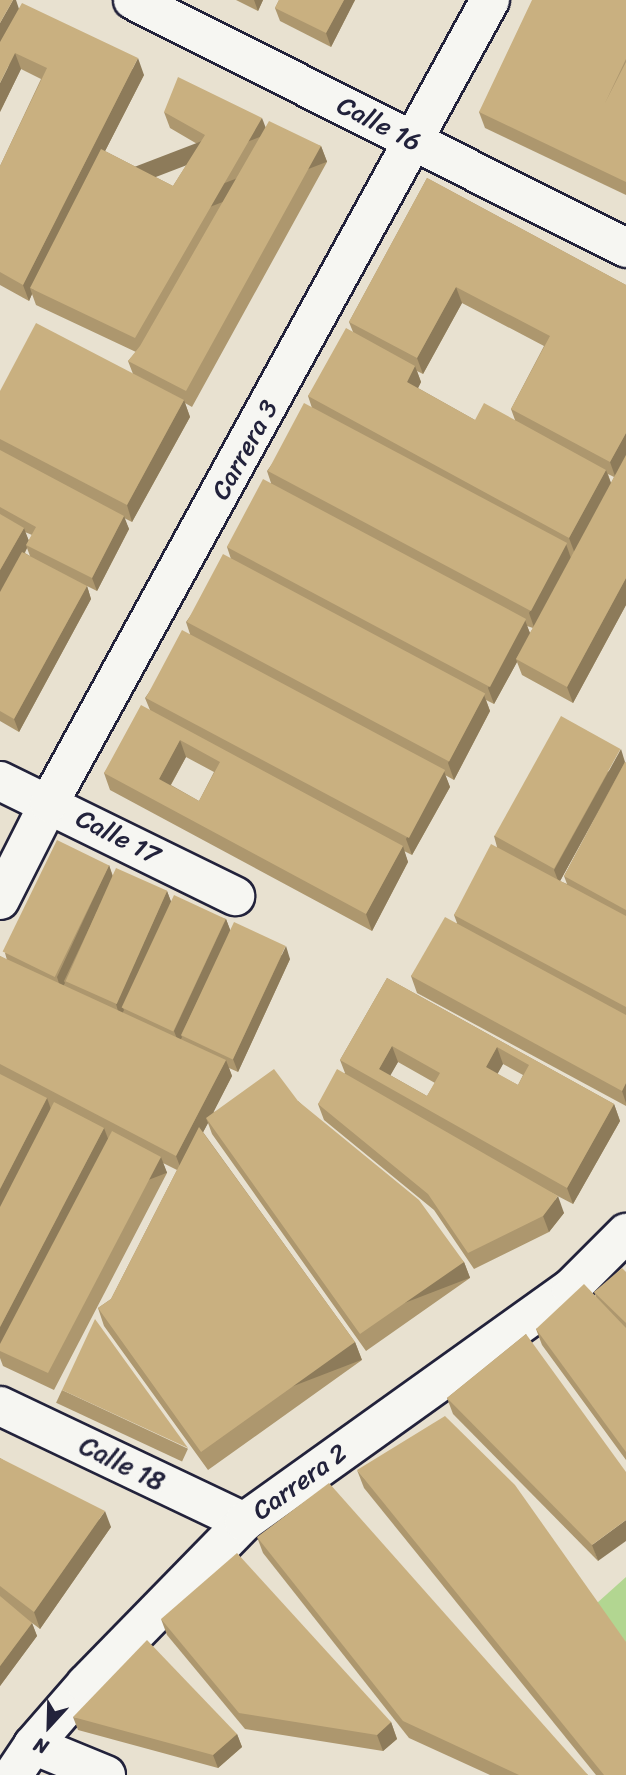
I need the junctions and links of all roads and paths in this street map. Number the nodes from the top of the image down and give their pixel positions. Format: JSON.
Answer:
{"nodes":[{"id":1,"x":133,"y":0,"type":"edge"},
{"id":2,"x":490,"y":0,"type":"edge"},
{"id":3,"x":414,"y":142,"type":"junction"},
{"id":4,"x":626,"y":248,"type":"edge"},
{"id":5,"x":0,"y":780,"type":"edge"},
{"id":6,"x":49,"y":803,"type":"junction"},
{"id":7,"x":235,"y":896,"type":"dead end"},
{"id":8,"x":0,"y":900,"type":"edge"},
{"id":9,"x":626,"y":1233,"type":"edge"},
{"id":10,"x":0,"y":1406,"type":"edge"},
{"id":11,"x":244,"y":1522,"type":"junction"},
{"id":12,"x":23,"y":1760,"type":"edge"},
{"id":13,"x":106,"y":1775,"type":"edge"}],
"edges":[{"from":1,"to":3,"type":"street","name":"Calle 16"},
{"from":2,"to":3,"type":"street","name":"Carrera 3"},
{"from":3,"to":4,"type":"street","name":"Calle 16"},
{"from":3,"to":6,"type":"street","name":"Carrera 3"},
{"from":5,"to":6,"type":"street","name":"Calle 17"},
{"from":6,"to":7,"type":"street","name":"Calle 17"},
{"from":6,"to":8,"type":"street","name":"Carrera 3"},
{"from":9,"to":11,"type":"street","name":"Carrera 2"},
{"from":10,"to":11,"type":"street","name":"Calle 18"},
{"from":11,"to":12,"type":"street","name":"Carrera 2"},
{"from":12,"to":13,"type":"street"}]}
